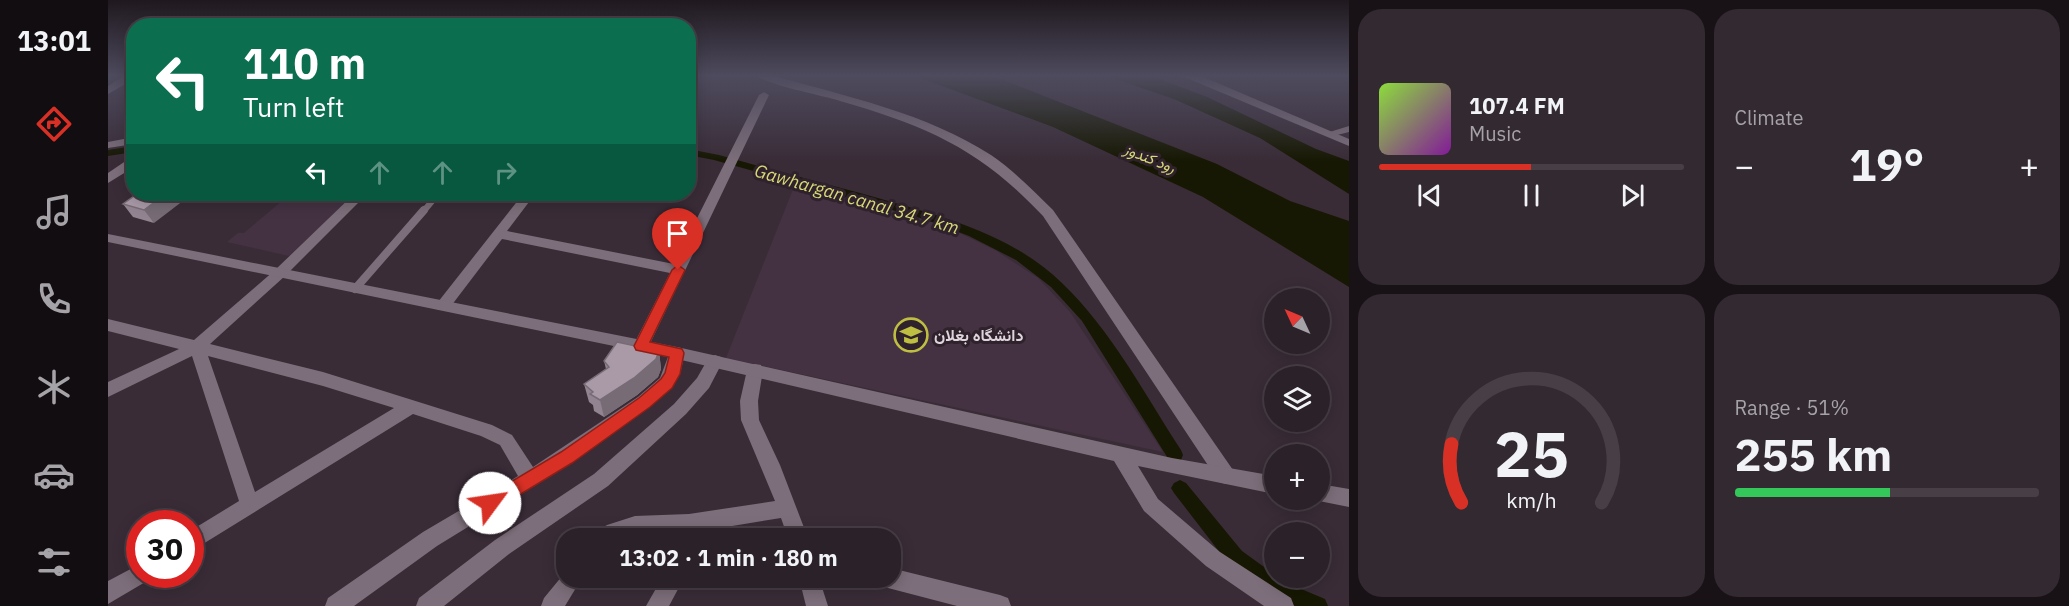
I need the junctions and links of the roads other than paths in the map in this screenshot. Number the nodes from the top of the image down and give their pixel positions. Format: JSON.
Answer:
{"nodes":[{"id":1,"x":759,"y":104,"type":"edge"},
{"id":2,"x":858,"y":104,"type":"edge"},
{"id":3,"x":1259,"y":104,"type":"edge"},
{"id":4,"x":1349,"y":129,"type":"edge"},
{"id":5,"x":1329,"y":134,"type":"junction"},
{"id":6,"x":126,"y":142,"type":"edge"},
{"id":7,"x":1349,"y":143,"type":"edge"},
{"id":8,"x":108,"y":145,"type":"edge"},
{"id":9,"x":126,"y":166,"type":"edge"},
{"id":10,"x":108,"y":178,"type":"edge"},
{"id":11,"x":354,"y":201,"type":"edge"},
{"id":12,"x":432,"y":201,"type":"edge"},
{"id":13,"x":524,"y":201,"type":"edge"},
{"id":14,"x":498,"y":234,"type":"junction"},
{"id":15,"x":108,"y":238,"type":"edge"},
{"id":16,"x":678,"y":270,"type":"junction"},
{"id":17,"x":280,"y":273,"type":"junction"},
{"id":18,"x":354,"y":289,"type":"junction"},
{"id":19,"x":443,"y":306,"type":"junction"},
{"id":20,"x":108,"y":325,"type":"edge"},
{"id":21,"x":641,"y":346,"type":"junction"},
{"id":22,"x":197,"y":347,"type":"junction"},
{"id":23,"x":677,"y":353,"type":"junction"},
{"id":24,"x":715,"y":362,"type":"junction"},
{"id":25,"x":755,"y":370,"type":"junction"},
{"id":26,"x":108,"y":390,"type":"edge"},
{"id":27,"x":410,"y":407,"type":"junction"},
{"id":28,"x":1120,"y":454,"type":"junction"},
{"id":29,"x":1226,"y":476,"type":"junction"},
{"id":30,"x":530,"y":479,"type":"junction"},
{"id":31,"x":1264,"y":483,"type":"edge"},
{"id":32,"x":1330,"y":495,"type":"edge"},
{"id":33,"x":1349,"y":498,"type":"edge"},
{"id":34,"x":250,"y":506,"type":"junction"},
{"id":35,"x":787,"y":508,"type":"junction"},
{"id":36,"x":708,"y":520,"type":"junction"},
{"id":37,"x":623,"y":528,"type":"edge"},
{"id":38,"x":703,"y":528,"type":"edge"},
{"id":39,"x":794,"y":528,"type":"edge"},
{"id":40,"x":204,"y":534,"type":"edge"},
{"id":41,"x":126,"y":581,"type":"edge"},
{"id":42,"x":901,"y":581,"type":"edge"},
{"id":43,"x":565,"y":588,"type":"edge"},
{"id":44,"x":668,"y":588,"type":"edge"},
{"id":45,"x":812,"y":588,"type":"edge"},
{"id":46,"x":109,"y":589,"type":"edge"},
{"id":47,"x":336,"y":606,"type":"edge"},
{"id":48,"x":427,"y":606,"type":"edge"},
{"id":49,"x":552,"y":606,"type":"edge"},
{"id":50,"x":657,"y":606,"type":"edge"},
{"id":51,"x":817,"y":606,"type":"edge"},
{"id":52,"x":1000,"y":606,"type":"edge"},
{"id":53,"x":1283,"y":606,"type":"edge"}],
"edges":[{"from":1,"to":16,"type":"street"},
{"from":2,"to":29,"type":"street"},
{"from":3,"to":5,"type":"street"},
{"from":4,"to":5,"type":"street"},
{"from":5,"to":7,"type":"street"},
{"from":6,"to":8,"type":"street"},
{"from":9,"to":10,"type":"street"},
{"from":11,"to":17,"type":"street"},
{"from":12,"to":18,"type":"lane"},
{"from":13,"to":14,"type":"street"},
{"from":14,"to":16,"type":"street"},
{"from":14,"to":19,"type":"street"},
{"from":15,"to":17,"type":"street"},
{"from":16,"to":21,"type":"street"},
{"from":17,"to":18,"type":"street"},
{"from":17,"to":22,"type":"street"},
{"from":18,"to":19,"type":"street"},
{"from":19,"to":21,"type":"street"},
{"from":20,"to":22,"type":"street"},
{"from":21,"to":23,"type":"street"},
{"from":22,"to":26,"type":"street"},
{"from":22,"to":27,"type":"street"},
{"from":22,"to":34,"type":"street"},
{"from":23,"to":24,"type":"street"},
{"from":23,"to":30,"type":"street"},
{"from":24,"to":25,"type":"street"},
{"from":24,"to":48,"type":"street"},
{"from":25,"to":28,"type":"street"},
{"from":25,"to":35,"type":"street"},
{"from":27,"to":30,"type":"street"},
{"from":27,"to":34,"type":"street"},
{"from":28,"to":29,"type":"street"},
{"from":28,"to":53,"type":"street"},
{"from":29,"to":31,"type":"street"},
{"from":30,"to":47,"type":"street"},
{"from":32,"to":33,"type":"street"},
{"from":34,"to":40,"type":"street"},
{"from":35,"to":36,"type":"street"},
{"from":35,"to":39,"type":"street"},
{"from":36,"to":37,"type":"street"},
{"from":36,"to":38,"type":"street"},
{"from":41,"to":46,"type":"street"},
{"from":42,"to":52,"type":"street"},
{"from":43,"to":49,"type":"street"},
{"from":44,"to":50,"type":"street"},
{"from":45,"to":51,"type":"street"}]}
